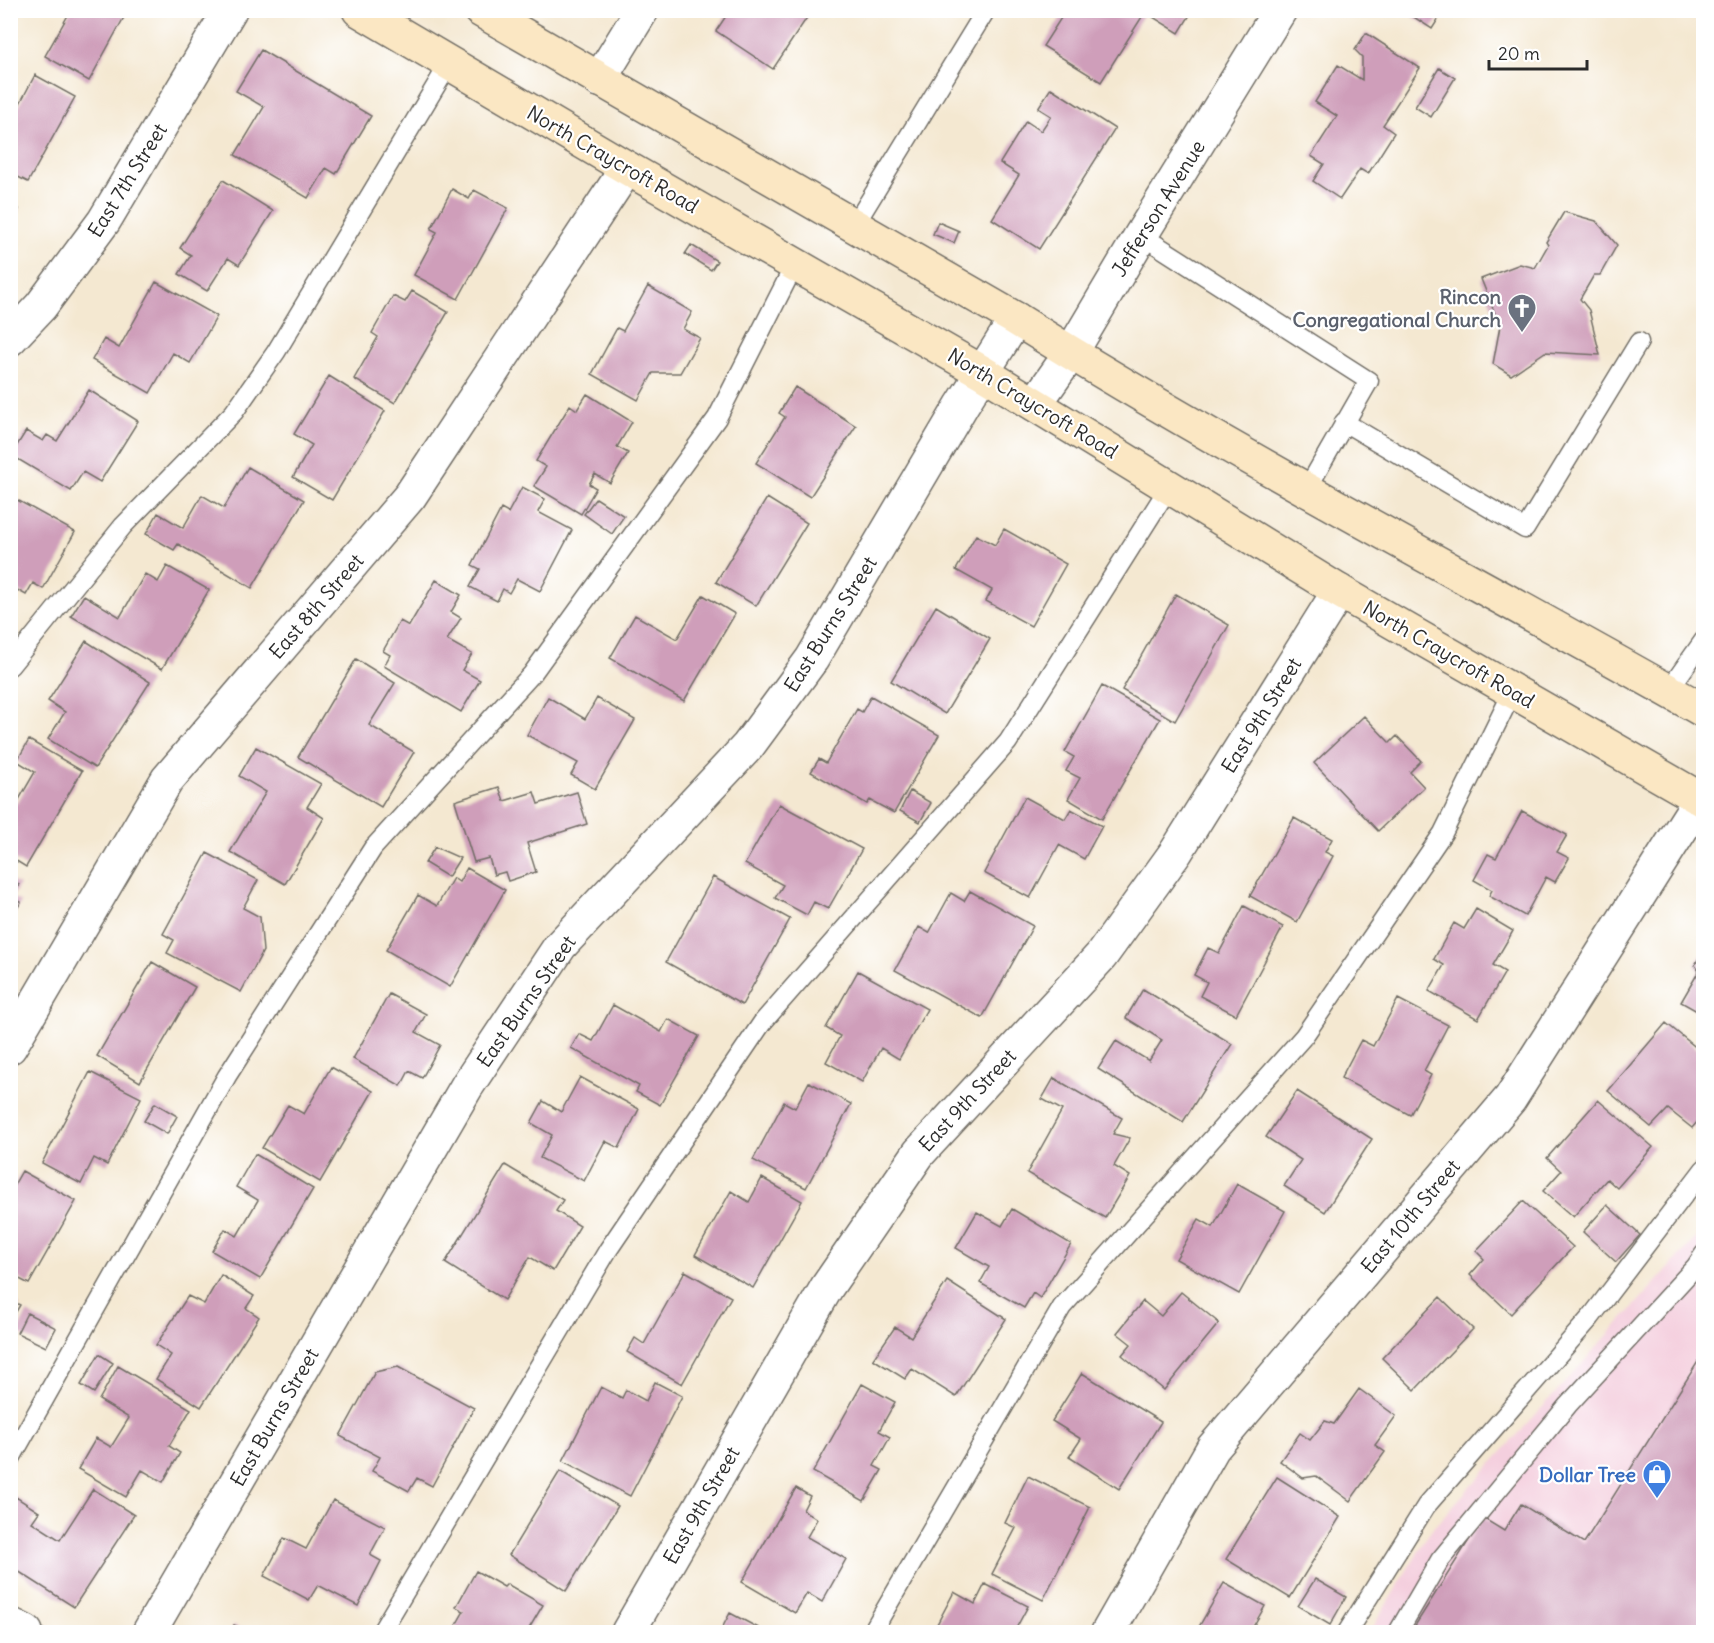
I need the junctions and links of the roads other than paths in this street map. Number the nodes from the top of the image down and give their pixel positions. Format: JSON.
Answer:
{"nodes":[{"id":1,"x":230,"y":10,"type":"edge"},
{"id":2,"x":359,"y":10,"type":"edge"},
{"id":3,"x":480,"y":10,"type":"edge"},
{"id":4,"x":642,"y":10,"type":"edge"},
{"id":5,"x":986,"y":10,"type":"edge"},
{"id":6,"x":1280,"y":10,"type":"edge"},
{"id":7,"x":449,"y":64,"type":"junction"},
{"id":8,"x":599,"y":80,"type":"junction"},
{"id":9,"x":627,"y":168,"type":"junction"},
{"id":10,"x":854,"y":226,"type":"junction"},
{"id":11,"x":1141,"y":235,"type":"junction"},
{"id":12,"x":795,"y":264,"type":"junction"},
{"id":13,"x":1016,"y":319,"type":"junction"},
{"id":14,"x":10,"y":339,"type":"edge"},
{"id":15,"x":1639,"y":342,"type":"dead end"},
{"id":16,"x":1071,"y":353,"type":"junction"},
{"id":17,"x":982,"y":372,"type":"junction"},
{"id":18,"x":1035,"y":404,"type":"junction"},
{"id":19,"x":1344,"y":422,"type":"junction"},
{"id":20,"x":1169,"y":487,"type":"junction"},
{"id":21,"x":1307,"y":489,"type":"junction"},
{"id":22,"x":1339,"y":591,"type":"junction"},
{"id":23,"x":1704,"y":640,"type":"edge"},
{"id":24,"x":10,"y":666,"type":"edge"},
{"id":25,"x":1513,"y":691,"type":"junction"},
{"id":26,"x":1668,"y":691,"type":"junction"},
{"id":27,"x":1704,"y":711,"type":"edge"},
{"id":28,"x":1702,"y":798,"type":"edge"},
{"id":29,"x":10,"y":1047,"type":"edge"},
{"id":30,"x":1704,"y":1168,"type":"edge"},
{"id":31,"x":1704,"y":1254,"type":"edge"},
{"id":32,"x":10,"y":1460,"type":"edge"},
{"id":33,"x":10,"y":1624,"type":"edge"},
{"id":34,"x":26,"y":1632,"type":"edge"},
{"id":35,"x":149,"y":1632,"type":"edge"},
{"id":36,"x":381,"y":1632,"type":"edge"},
{"id":37,"x":628,"y":1632,"type":"edge"},
{"id":38,"x":872,"y":1632,"type":"edge"},
{"id":39,"x":1108,"y":1632,"type":"edge"},
{"id":40,"x":1347,"y":1632,"type":"edge"},
{"id":41,"x":1398,"y":1632,"type":"edge"}],
"edges":[{"from":1,"to":14,"type":"street","name":"East 7th Street"},
{"from":2,"to":7,"type":"main road","name":"North Craycroft Road"},
{"from":3,"to":8,"type":"main road"},
{"from":4,"to":8,"type":"street"},
{"from":5,"to":10,"type":"lane"},
{"from":6,"to":11,"type":"street","name":"Jefferson Avenue"},
{"from":7,"to":9,"type":"main road","name":"North Craycroft Road"},
{"from":7,"to":24,"type":"lane"},
{"from":8,"to":10,"type":"main road"},
{"from":9,"to":12,"type":"main road","name":"North Craycroft Road"},
{"from":9,"to":29,"type":"street","name":"East 8th Street"},
{"from":10,"to":13,"type":"main road"},
{"from":11,"to":16,"type":"street","name":"Jefferson Avenue"},
{"from":11,"to":19,"type":"lane"},
{"from":12,"to":17,"type":"main road","name":"North Craycroft Road"},
{"from":12,"to":32,"type":"lane"},
{"from":13,"to":16,"type":"main road"},
{"from":13,"to":17,"type":"street","name":"East Burns Street"},
{"from":15,"to":19,"type":"lane"},
{"from":16,"to":18,"type":"street","name":"Jefferson Avenue"},
{"from":16,"to":21,"type":"main road"},
{"from":17,"to":18,"type":"main road","name":"North Craycroft Road"},
{"from":17,"to":35,"type":"street","name":"East Burns Street"},
{"from":18,"to":20,"type":"main road","name":"North Craycroft Road"},
{"from":19,"to":21,"type":"lane"},
{"from":20,"to":22,"type":"main road","name":"North Craycroft Road"},
{"from":20,"to":36,"type":"lane"},
{"from":21,"to":26,"type":"main road"},
{"from":22,"to":25,"type":"main road","name":"North Craycroft Road"},
{"from":22,"to":37,"type":"street","name":"East 9th Street"},
{"from":23,"to":26,"type":"lane"},
{"from":25,"to":28,"type":"main road","name":"North Craycroft Road"},
{"from":25,"to":38,"type":"lane"},
{"from":26,"to":27,"type":"main road"},
{"from":28,"to":39,"type":"street","name":"East 10th Street"},
{"from":30,"to":40,"type":"lane"},
{"from":31,"to":41,"type":"lane"},
{"from":33,"to":34,"type":"street"}]}
